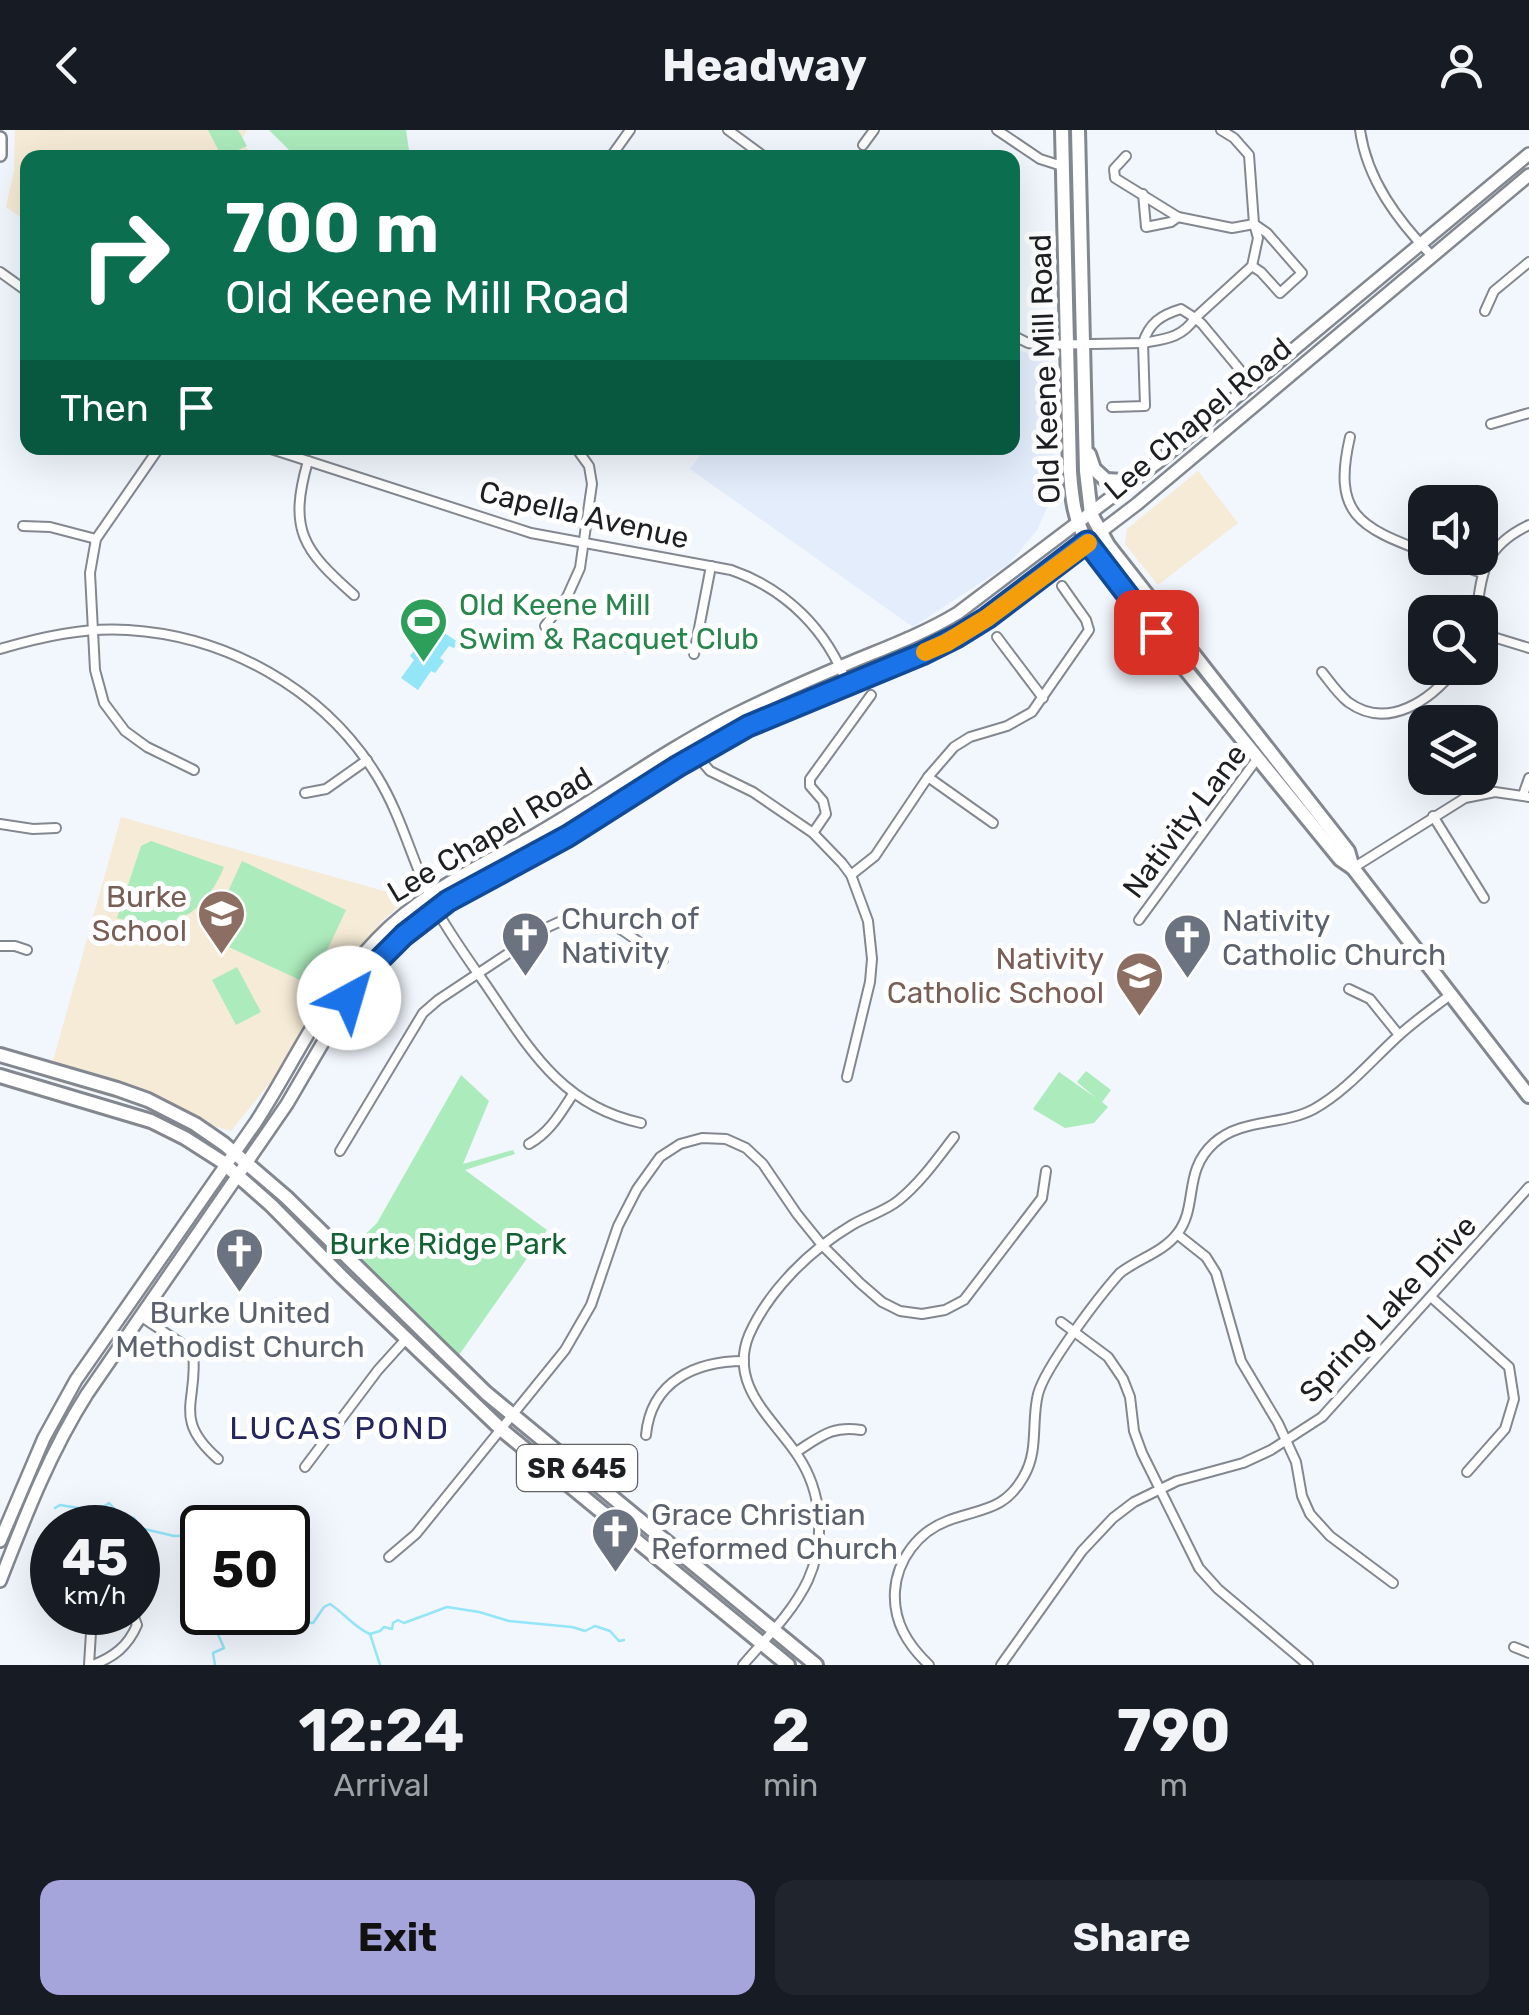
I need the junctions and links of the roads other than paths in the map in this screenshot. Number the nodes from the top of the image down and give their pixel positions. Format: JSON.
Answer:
{"nodes":[{"id":1,"x":728,"y":130,"type":"edge"},
{"id":2,"x":874,"y":130,"type":"edge"},
{"id":3,"x":996,"y":130,"type":"edge"},
{"id":4,"x":1062,"y":130,"type":"edge"},
{"id":5,"x":1078,"y":130,"type":"edge"},
{"id":6,"x":1221,"y":130,"type":"edge"},
{"id":7,"x":1360,"y":130,"type":"edge"},
{"id":8,"x":0,"y":138,"type":"edge"},
{"id":9,"x":863,"y":146,"type":"dead end"},
{"id":10,"x":755,"y":150,"type":"edge"},
{"id":11,"x":1529,"y":154,"type":"edge"},
{"id":12,"x":0,"y":155,"type":"edge"},
{"id":13,"x":1126,"y":156,"type":"dead end"},
{"id":14,"x":1063,"y":166,"type":"junction"},
{"id":15,"x":1529,"y":175,"type":"edge"},
{"id":16,"x":1143,"y":194,"type":"junction"},
{"id":17,"x":1178,"y":217,"type":"junction"},
{"id":18,"x":1254,"y":224,"type":"junction"},
{"id":19,"x":1421,"y":244,"type":"junction"},
{"id":20,"x":1433,"y":257,"type":"junction"},
{"id":21,"x":1529,"y":262,"type":"edge"},
{"id":22,"x":1252,"y":266,"type":"junction"},
{"id":23,"x":1485,"y":311,"type":"dead end"},
{"id":24,"x":1195,"y":318,"type":"junction"},
{"id":25,"x":1020,"y":338,"type":"edge"},
{"id":26,"x":1144,"y":343,"type":"junction"},
{"id":27,"x":1068,"y":345,"type":"junction"},
{"id":28,"x":1084,"y":345,"type":"junction"},
{"id":29,"x":1242,"y":370,"type":"dead end"},
{"id":30,"x":1112,"y":407,"type":"dead end"},
{"id":31,"x":1529,"y":413,"type":"edge"},
{"id":32,"x":1491,"y":424,"type":"dead end"},
{"id":33,"x":1086,"y":437,"type":"junction"},
{"id":34,"x":1350,"y":437,"type":"dead end"},
{"id":35,"x":154,"y":455,"type":"edge"},
{"id":36,"x":290,"y":455,"type":"edge"},
{"id":37,"x":581,"y":455,"type":"edge"},
{"id":38,"x":308,"y":461,"type":"junction"},
{"id":39,"x":1145,"y":472,"type":"junction"},
{"id":40,"x":1091,"y":514,"type":"junction"},
{"id":41,"x":1077,"y":524,"type":"junction"},
{"id":42,"x":1529,"y":525,"type":"edge"},
{"id":43,"x":23,"y":526,"type":"dead end"},
{"id":44,"x":1101,"y":533,"type":"junction"},
{"id":45,"x":96,"y":539,"type":"junction"},
{"id":46,"x":1087,"y":542,"type":"junction"},
{"id":47,"x":584,"y":543,"type":"junction"},
{"id":48,"x":1408,"y":545,"type":"edge"},
{"id":49,"x":1498,"y":550,"type":"edge"},
{"id":50,"x":711,"y":566,"type":"junction"},
{"id":51,"x":1062,"y":586,"type":"dead end"},
{"id":52,"x":354,"y":595,"type":"dead end"},
{"id":53,"x":545,"y":626,"type":"dead end"},
{"id":54,"x":93,"y":630,"type":"junction"},
{"id":55,"x":997,"y":637,"type":"dead end"},
{"id":56,"x":1498,"y":639,"type":"edge"},
{"id":57,"x":1529,"y":648,"type":"edge"},
{"id":58,"x":0,"y":649,"type":"edge"},
{"id":59,"x":694,"y":654,"type":"dead end"},
{"id":60,"x":840,"y":666,"type":"junction"},
{"id":61,"x":1322,"y":672,"type":"dead end"},
{"id":62,"x":847,"y":684,"type":"junction"},
{"id":63,"x":1441,"y":685,"type":"edge"},
{"id":64,"x":871,"y":695,"type":"dead end"},
{"id":65,"x":1042,"y":698,"type":"junction"},
{"id":66,"x":685,"y":742,"type":"junction"},
{"id":67,"x":1263,"y":752,"type":"junction"},
{"id":68,"x":694,"y":756,"type":"junction"},
{"id":69,"x":366,"y":760,"type":"junction"},
{"id":70,"x":194,"y":770,"type":"dead end"},
{"id":71,"x":928,"y":777,"type":"junction"},
{"id":72,"x":1529,"y":778,"type":"edge"},
{"id":73,"x":305,"y":793,"type":"dead end"},
{"id":74,"x":1526,"y":796,"type":"edge"},
{"id":75,"x":1433,"y":816,"type":"junction"},
{"id":76,"x":992,"y":823,"type":"dead end"},
{"id":77,"x":0,"y":824,"type":"edge"},
{"id":78,"x":56,"y":828,"type":"dead end"},
{"id":79,"x":813,"y":833,"type":"junction"},
{"id":80,"x":1353,"y":868,"type":"junction"},
{"id":81,"x":851,"y":875,"type":"junction"},
{"id":82,"x":428,"y":894,"type":"junction"},
{"id":83,"x":1484,"y":898,"type":"dead end"},
{"id":84,"x":436,"y":909,"type":"junction"},
{"id":85,"x":1138,"y":920,"type":"dead end"},
{"id":86,"x":0,"y":946,"type":"edge"},
{"id":87,"x":27,"y":950,"type":"dead end"},
{"id":88,"x":663,"y":960,"type":"dead end"},
{"id":89,"x":478,"y":974,"type":"junction"},
{"id":90,"x":1349,"y":989,"type":"dead end"},
{"id":91,"x":1450,"y":995,"type":"junction"},
{"id":92,"x":1399,"y":1034,"type":"junction"},
{"id":93,"x":0,"y":1055,"type":"edge"},
{"id":94,"x":0,"y":1076,"type":"edge"},
{"id":95,"x":847,"y":1076,"type":"dead end"},
{"id":96,"x":574,"y":1094,"type":"junction"},
{"id":97,"x":1529,"y":1096,"type":"edge"},
{"id":98,"x":641,"y":1122,"type":"dead end"},
{"id":99,"x":954,"y":1137,"type":"dead end"},
{"id":100,"x":529,"y":1144,"type":"dead end"},
{"id":101,"x":340,"y":1151,"type":"dead end"},
{"id":102,"x":230,"y":1159,"type":"junction"},
{"id":103,"x":247,"y":1162,"type":"junction"},
{"id":104,"x":1046,"y":1170,"type":"dead end"},
{"id":105,"x":237,"y":1176,"type":"junction"},
{"id":106,"x":1529,"y":1187,"type":"edge"},
{"id":107,"x":1177,"y":1234,"type":"junction"},
{"id":108,"x":822,"y":1245,"type":"junction"},
{"id":109,"x":1430,"y":1297,"type":"junction"},
{"id":110,"x":140,"y":1316,"type":"junction"},
{"id":111,"x":1061,"y":1322,"type":"dead end"},
{"id":112,"x":1076,"y":1332,"type":"junction"},
{"id":113,"x":406,"y":1339,"type":"junction"},
{"id":114,"x":744,"y":1362,"type":"junction"},
{"id":115,"x":513,"y":1416,"type":"junction"},
{"id":116,"x":502,"y":1430,"type":"junction"},
{"id":117,"x":861,"y":1430,"type":"dead end"},
{"id":118,"x":646,"y":1435,"type":"dead end"},
{"id":119,"x":1286,"y":1441,"type":"junction"},
{"id":120,"x":796,"y":1452,"type":"junction"},
{"id":121,"x":218,"y":1459,"type":"dead end"},
{"id":122,"x":305,"y":1466,"type":"dead end"},
{"id":123,"x":1467,"y":1472,"type":"dead end"},
{"id":124,"x":1159,"y":1490,"type":"junction"},
{"id":125,"x":0,"y":1540,"type":"edge"},
{"id":126,"x":389,"y":1556,"type":"dead end"},
{"id":127,"x":0,"y":1581,"type":"edge"},
{"id":128,"x":1392,"y":1583,"type":"dead end"},
{"id":129,"x":772,"y":1630,"type":"junction"},
{"id":130,"x":92,"y":1635,"type":"edge"},
{"id":131,"x":132,"y":1635,"type":"edge"},
{"id":132,"x":762,"y":1643,"type":"junction"},
{"id":133,"x":1514,"y":1648,"type":"dead end"},
{"id":134,"x":1529,"y":1653,"type":"edge"},
{"id":135,"x":91,"y":1665,"type":"edge"},
{"id":136,"x":744,"y":1665,"type":"edge"},
{"id":137,"x":788,"y":1665,"type":"edge"},
{"id":138,"x":816,"y":1665,"type":"edge"},
{"id":139,"x":929,"y":1665,"type":"edge"},
{"id":140,"x":1000,"y":1665,"type":"edge"},
{"id":141,"x":1308,"y":1665,"type":"edge"}],
"edges":[{"from":1,"to":10,"type":"street"},
{"from":2,"to":9,"type":"street"},
{"from":3,"to":14,"type":"street"},
{"from":4,"to":14,"type":"main road","name":"Old Keene Mill Road"},
{"from":5,"to":28,"type":"main road","name":"Old Keene Mill Road"},
{"from":6,"to":18,"type":"street"},
{"from":7,"to":19,"type":"street"},
{"from":8,"to":12,"type":"main road"},
{"from":11,"to":19,"type":"main road","name":"Lee Chapel Road"},
{"from":13,"to":16,"type":"street"},
{"from":14,"to":27,"type":"main road","name":"Old Keene Mill Road"},
{"from":15,"to":20,"type":"main road","name":"Lee Chapel Road"},
{"from":16,"to":17,"type":"street"},
{"from":16,"to":17,"type":"street"},
{"from":17,"to":18,"type":"street"},
{"from":18,"to":22,"type":"street"},
{"from":18,"to":22,"type":"street"},
{"from":19,"to":20,"type":"street"},
{"from":19,"to":39,"type":"main road","name":"Lee Chapel Road"},
{"from":20,"to":44,"type":"main road","name":"Lee Chapel Road"},
{"from":21,"to":23,"type":"street"},
{"from":22,"to":24,"type":"street"},
{"from":24,"to":26,"type":"street"},
{"from":24,"to":26,"type":"street"},
{"from":24,"to":29,"type":"street"},
{"from":25,"to":27,"type":"street"},
{"from":26,"to":28,"type":"street"},
{"from":26,"to":30,"type":"street"},
{"from":27,"to":28,"type":"street"},
{"from":27,"to":41,"type":"main road","name":"Old Keene Mill Road"},
{"from":28,"to":33,"type":"main road","name":"Old Keene Mill Road"},
{"from":31,"to":32,"type":"street"},
{"from":33,"to":39,"type":"main road"},
{"from":33,"to":40,"type":"main road","name":"Old Keene Mill Road"},
{"from":34,"to":48,"type":"street"},
{"from":35,"to":45,"type":"street"},
{"from":36,"to":38,"type":"street","name":"Capella Avenue"},
{"from":37,"to":47,"type":"street"},
{"from":38,"to":47,"type":"street","name":"Capella Avenue"},
{"from":38,"to":52,"type":"street"},
{"from":39,"to":40,"type":"main road","name":"Lee Chapel Road"},
{"from":40,"to":41,"type":"main road","name":"Lee Chapel Road"},
{"from":40,"to":44,"type":"main road","name":"Old Keene Mill Road"},
{"from":41,"to":46,"type":"main road","name":"Old Keene Mill Road"},
{"from":41,"to":60,"type":"main road","name":"Lee Chapel Road"},
{"from":42,"to":49,"type":"street"},
{"from":43,"to":45,"type":"street"},
{"from":44,"to":46,"type":"main road","name":"Lee Chapel Road"},
{"from":44,"to":67,"type":"main road","name":"Old Keene Mill Road"},
{"from":45,"to":54,"type":"street"},
{"from":46,"to":62,"type":"main road","name":"Lee Chapel Road"},
{"from":46,"to":67,"type":"main road","name":"Old Keene Mill Road"},
{"from":47,"to":50,"type":"street","name":"Capella Avenue"},
{"from":47,"to":53,"type":"street"},
{"from":50,"to":59,"type":"street"},
{"from":50,"to":60,"type":"street","name":"Capella Avenue"},
{"from":51,"to":65,"type":"street"},
{"from":54,"to":58,"type":"street"},
{"from":54,"to":69,"type":"street"},
{"from":54,"to":70,"type":"street"},
{"from":55,"to":65,"type":"street"},
{"from":56,"to":57,"type":"street"},
{"from":60,"to":62,"type":"street","name":"Capella Avenue"},
{"from":60,"to":66,"type":"main road","name":"Lee Chapel Road"},
{"from":61,"to":63,"type":"street"},
{"from":62,"to":68,"type":"main road","name":"Lee Chapel Road"},
{"from":64,"to":79,"type":"street"},
{"from":65,"to":71,"type":"street"},
{"from":66,"to":68,"type":"street"},
{"from":66,"to":82,"type":"main road","name":"Lee Chapel Road"},
{"from":67,"to":80,"type":"main road","name":"Old Keene Mill Road"},
{"from":67,"to":85,"type":"street","name":"Nativity Lane"},
{"from":68,"to":79,"type":"street"},
{"from":68,"to":84,"type":"main road","name":"Lee Chapel Road"},
{"from":69,"to":73,"type":"street"},
{"from":69,"to":82,"type":"street"},
{"from":71,"to":76,"type":"street"},
{"from":71,"to":81,"type":"street"},
{"from":72,"to":74,"type":"street"},
{"from":74,"to":75,"type":"street"},
{"from":75,"to":80,"type":"street"},
{"from":75,"to":83,"type":"street"},
{"from":77,"to":78,"type":"street"},
{"from":79,"to":81,"type":"street"},
{"from":80,"to":91,"type":"main road","name":"Old Keene Mill Road"},
{"from":81,"to":95,"type":"street"},
{"from":82,"to":84,"type":"street"},
{"from":82,"to":102,"type":"main road","name":"Lee Chapel Road"},
{"from":84,"to":89,"type":"street"},
{"from":84,"to":103,"type":"main road","name":"Lee Chapel Road"},
{"from":86,"to":87,"type":"street"},
{"from":88,"to":89,"type":"street"},
{"from":89,"to":96,"type":"street"},
{"from":89,"to":101,"type":"street"},
{"from":90,"to":92,"type":"street"},
{"from":91,"to":92,"type":"street"},
{"from":91,"to":97,"type":"main road","name":"Old Keene Mill Road"},
{"from":92,"to":107,"type":"street"},
{"from":93,"to":102,"type":"main road","number":"SR 645"},
{"from":94,"to":102,"type":"main road","number":"SR 645"},
{"from":96,"to":98,"type":"street"},
{"from":96,"to":100,"type":"street"},
{"from":99,"to":108,"type":"street"},
{"from":102,"to":103,"type":"main road","number":"SR 645"},
{"from":102,"to":105,"type":"main road","number":"SR 645"},
{"from":102,"to":125,"type":"main road","name":"Lee Chapel Road"},
{"from":103,"to":105,"type":"main road","name":"Lee Chapel Road"},
{"from":103,"to":115,"type":"main road","number":"SR 645"},
{"from":104,"to":108,"type":"street"},
{"from":105,"to":110,"type":"main road","name":"Lee Chapel Road"},
{"from":105,"to":113,"type":"main road","number":"SR 645"},
{"from":106,"to":109,"type":"street","name":"Spring Lake Drive"},
{"from":107,"to":112,"type":"street"},
{"from":107,"to":119,"type":"street"},
{"from":108,"to":114,"type":"street"},
{"from":108,"to":115,"type":"street"},
{"from":109,"to":119,"type":"street","name":"Spring Lake Drive"},
{"from":109,"to":123,"type":"street"},
{"from":110,"to":121,"type":"street"},
{"from":110,"to":127,"type":"main road","name":"Lee Chapel Road"},
{"from":111,"to":112,"type":"street"},
{"from":112,"to":124,"type":"street"},
{"from":112,"to":139,"type":"street"},
{"from":113,"to":116,"type":"main road","number":"SR 645"},
{"from":113,"to":122,"type":"street"},
{"from":114,"to":118,"type":"street"},
{"from":114,"to":120,"type":"street"},
{"from":115,"to":116,"type":"street"},
{"from":115,"to":129,"type":"main road","number":"SR 645"},
{"from":116,"to":126,"type":"street"},
{"from":116,"to":132,"type":"main road","number":"SR 645"},
{"from":117,"to":120,"type":"street"},
{"from":119,"to":124,"type":"street","name":"Spring Lake Drive"},
{"from":119,"to":128,"type":"street"},
{"from":120,"to":129,"type":"street"},
{"from":124,"to":140,"type":"street","name":"Spring Lake Drive"},
{"from":124,"to":141,"type":"street"},
{"from":129,"to":132,"type":"street"},
{"from":129,"to":138,"type":"main road","number":"SR 645"},
{"from":130,"to":135,"type":"street"},
{"from":131,"to":135,"type":"street"},
{"from":132,"to":136,"type":"street"},
{"from":132,"to":137,"type":"main road","number":"SR 645"},
{"from":133,"to":134,"type":"street"}]}
